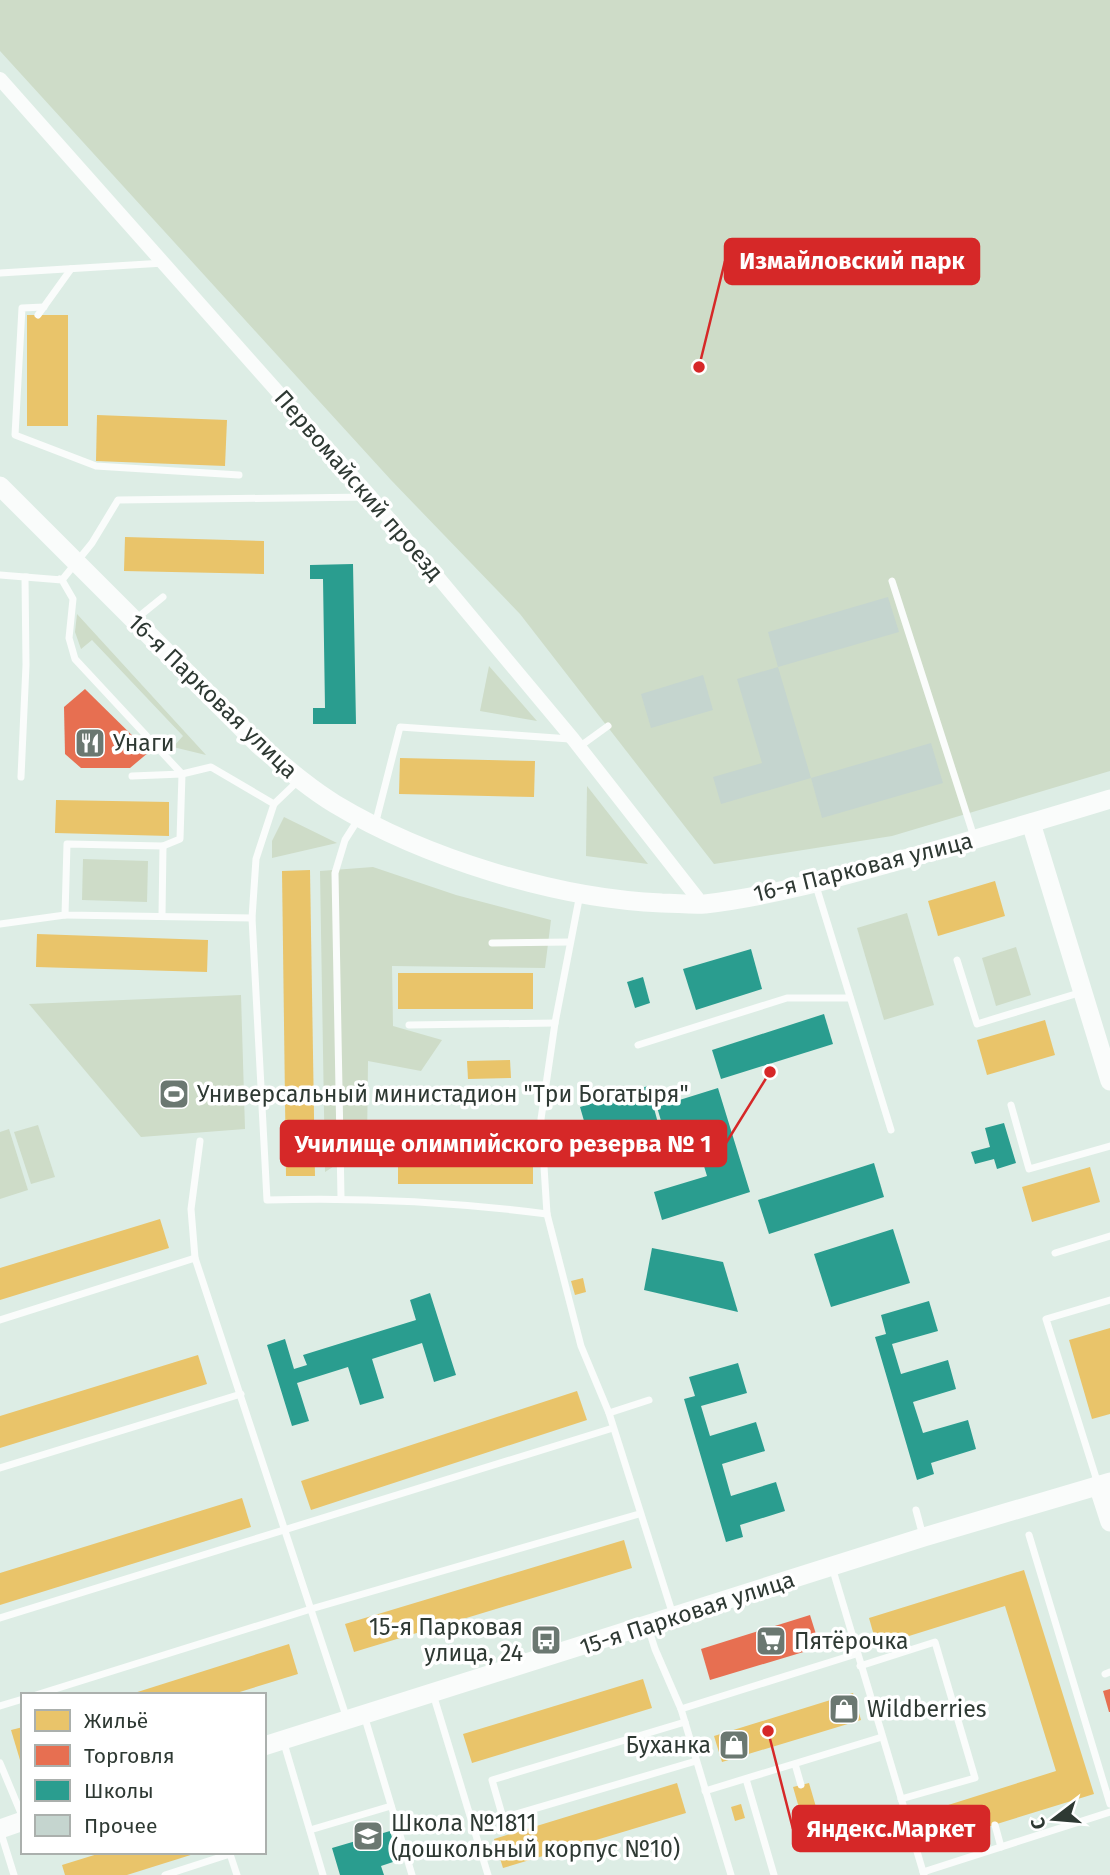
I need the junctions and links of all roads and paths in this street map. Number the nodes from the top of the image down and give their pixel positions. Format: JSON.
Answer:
{"nodes":[{"id":1,"x":0,"y":79,"type":"edge"},
{"id":2,"x":164,"y":263,"type":"junction"},
{"id":3,"x":71,"y":269,"type":"junction"},
{"id":4,"x":0,"y":273,"type":"edge"},
{"id":5,"x":44,"y":307,"type":"junction"},
{"id":6,"x":38,"y":315,"type":"dead end"},
{"id":7,"x":239,"y":475,"type":"dead end"},
{"id":8,"x":0,"y":486,"type":"edge"},
{"id":9,"x":371,"y":497,"type":"junction"},
{"id":10,"x":76,"y":562,"type":"junction"},
{"id":11,"x":0,"y":575,"type":"edge"},
{"id":12,"x":24,"y":577,"type":"junction"},
{"id":13,"x":62,"y":580,"type":"junction"},
{"id":14,"x":892,"y":581,"type":"dead end"},
{"id":15,"x":163,"y":597,"type":"dead end"},
{"id":16,"x":135,"y":620,"type":"junction"},
{"id":17,"x":608,"y":726,"type":"dead end"},
{"id":18,"x":576,"y":743,"type":"junction"},
{"id":19,"x":182,"y":774,"type":"junction"},
{"id":20,"x":132,"y":776,"type":"dead end"},
{"id":21,"x":21,"y":777,"type":"dead end"},
{"id":22,"x":299,"y":780,"type":"junction"},
{"id":23,"x":1110,"y":799,"type":"edge"},
{"id":24,"x":274,"y":804,"type":"junction"},
{"id":25,"x":367,"y":822,"type":"junction"},
{"id":26,"x":1031,"y":823,"type":"junction"},
{"id":27,"x":974,"y":840,"type":"junction"},
{"id":28,"x":163,"y":846,"type":"junction"},
{"id":29,"x":816,"y":884,"type":"junction"},
{"id":30,"x":580,"y":894,"type":"junction"},
{"id":31,"x":702,"y":904,"type":"junction"},
{"id":32,"x":65,"y":915,"type":"junction"},
{"id":33,"x":162,"y":915,"type":"junction"},
{"id":34,"x":252,"y":918,"type":"junction"},
{"id":35,"x":0,"y":924,"type":"edge"},
{"id":36,"x":570,"y":942,"type":"junction"},
{"id":37,"x":492,"y":943,"type":"dead end"},
{"id":38,"x":957,"y":960,"type":"dead end"},
{"id":39,"x":1083,"y":992,"type":"junction"},
{"id":40,"x":850,"y":998,"type":"junction"},
{"id":41,"x":555,"y":1023,"type":"junction"},
{"id":42,"x":409,"y":1025,"type":"dead end"},
{"id":43,"x":638,"y":1045,"type":"dead end"},
{"id":44,"x":1110,"y":1081,"type":"edge"},
{"id":45,"x":1011,"y":1105,"type":"dead end"},
{"id":46,"x":891,"y":1130,"type":"dead end"},
{"id":47,"x":200,"y":1141,"type":"dead end"},
{"id":48,"x":1110,"y":1146,"type":"edge"},
{"id":49,"x":341,"y":1197,"type":"junction"},
{"id":50,"x":547,"y":1214,"type":"junction"},
{"id":51,"x":1110,"y":1236,"type":"edge"},
{"id":52,"x":1055,"y":1253,"type":"dead end"},
{"id":53,"x":195,"y":1258,"type":"junction"},
{"id":54,"x":1110,"y":1300,"type":"edge"},
{"id":55,"x":0,"y":1320,"type":"edge"},
{"id":56,"x":241,"y":1394,"type":"junction"},
{"id":57,"x":649,"y":1401,"type":"dead end"},
{"id":58,"x":609,"y":1413,"type":"junction"},
{"id":59,"x":613,"y":1428,"type":"junction"},
{"id":60,"x":0,"y":1468,"type":"edge"},
{"id":61,"x":1104,"y":1483,"type":"edge"},
{"id":62,"x":916,"y":1510,"type":"dead end"},
{"id":63,"x":639,"y":1514,"type":"junction"},
{"id":64,"x":1110,"y":1522,"type":"edge"},
{"id":65,"x":285,"y":1529,"type":"junction"},
{"id":66,"x":1029,"y":1535,"type":"dead end"},
{"id":67,"x":924,"y":1537,"type":"junction"},
{"id":68,"x":832,"y":1567,"type":"junction"},
{"id":69,"x":311,"y":1609,"type":"junction"},
{"id":70,"x":673,"y":1617,"type":"junction"},
{"id":71,"x":0,"y":1618,"type":"edge"},
{"id":72,"x":648,"y":1625,"type":"junction"},
{"id":73,"x":856,"y":1654,"type":"junction"},
{"id":74,"x":860,"y":1666,"type":"junction"},
{"id":75,"x":42,"y":1693,"type":"edge"},
{"id":76,"x":433,"y":1693,"type":"junction"},
{"id":77,"x":21,"y":1700,"type":"edge"},
{"id":78,"x":0,"y":1706,"type":"edge"},
{"id":79,"x":681,"y":1709,"type":"junction"},
{"id":80,"x":356,"y":1717,"type":"junction"},
{"id":81,"x":685,"y":1722,"type":"junction"},
{"id":82,"x":882,"y":1737,"type":"junction"},
{"id":83,"x":273,"y":1743,"type":"edge"},
{"id":84,"x":696,"y":1761,"type":"junction"},
{"id":85,"x":0,"y":1763,"type":"edge"},
{"id":86,"x":795,"y":1764,"type":"junction"},
{"id":87,"x":746,"y":1779,"type":"junction"},
{"id":88,"x":801,"y":1785,"type":"dead end"},
{"id":89,"x":705,"y":1791,"type":"junction"},
{"id":90,"x":901,"y":1799,"type":"junction"},
{"id":91,"x":1110,"y":1804,"type":"edge"},
{"id":92,"x":391,"y":1806,"type":"junction"},
{"id":93,"x":1110,"y":1812,"type":"edge"},
{"id":94,"x":21,"y":1815,"type":"edge"},
{"id":95,"x":503,"y":1818,"type":"junction"},
{"id":96,"x":21,"y":1821,"type":"edge"},
{"id":97,"x":995,"y":1825,"type":"dead end"},
{"id":98,"x":473,"y":1827,"type":"junction"},
{"id":99,"x":0,"y":1829,"type":"edge"},
{"id":100,"x":310,"y":1830,"type":"junction"},
{"id":101,"x":1001,"y":1847,"type":"junction"},
{"id":102,"x":924,"y":1873,"type":"edge"},
{"id":103,"x":14,"y":1875,"type":"edge"},
{"id":104,"x":165,"y":1875,"type":"edge"},
{"id":105,"x":237,"y":1875,"type":"edge"},
{"id":106,"x":323,"y":1875,"type":"edge"},
{"id":107,"x":412,"y":1875,"type":"edge"},
{"id":108,"x":488,"y":1875,"type":"edge"},
{"id":109,"x":731,"y":1875,"type":"edge"},
{"id":110,"x":774,"y":1875,"type":"edge"}],
"edges":[{"from":1,"to":2,"type":"street","name":"Первомайский проезд"},
{"from":2,"to":3,"type":"lane"},
{"from":2,"to":9,"type":"street","name":"Первомайский проезд"},
{"from":3,"to":4,"type":"lane"},
{"from":3,"to":5,"type":"lane"},
{"from":5,"to":6,"type":"lane"},
{"from":5,"to":7,"type":"lane"},
{"from":8,"to":10,"type":"main road","name":"16-я Парковая улица"},
{"from":9,"to":10,"type":"lane"},
{"from":9,"to":18,"type":"street","name":"Первомайский проезд"},
{"from":10,"to":13,"type":"lane"},
{"from":10,"to":16,"type":"main road","name":"16-я Парковая улица"},
{"from":11,"to":12,"type":"lane"},
{"from":12,"to":13,"type":"lane"},
{"from":12,"to":21,"type":"lane"},
{"from":13,"to":19,"type":"lane"},
{"from":14,"to":27,"type":"lane"},
{"from":15,"to":16,"type":"lane"},
{"from":16,"to":22,"type":"main road","name":"16-я Парковая улица"},
{"from":17,"to":18,"type":"lane"},
{"from":18,"to":25,"type":"lane"},
{"from":18,"to":31,"type":"street","name":"Первомайский проезд"},
{"from":19,"to":20,"type":"lane"},
{"from":19,"to":24,"type":"lane"},
{"from":19,"to":28,"type":"lane"},
{"from":22,"to":24,"type":"lane"},
{"from":22,"to":25,"type":"main road","name":"16-я Парковая улица"},
{"from":23,"to":26,"type":"main road","name":"16-я Парковая улица"},
{"from":24,"to":34,"type":"lane"},
{"from":25,"to":30,"type":"main road","name":"16-я Парковая улица"},
{"from":25,"to":49,"type":"lane"},
{"from":26,"to":27,"type":"main road","name":"16-я Парковая улица"},
{"from":26,"to":39,"type":"main road"},
{"from":27,"to":29,"type":"main road","name":"16-я Парковая улица"},
{"from":28,"to":32,"type":"lane"},
{"from":28,"to":33,"type":"lane"},
{"from":29,"to":31,"type":"main road","name":"16-я Парковая улица"},
{"from":29,"to":40,"type":"lane"},
{"from":30,"to":31,"type":"main road","name":"16-я Парковая улица"},
{"from":30,"to":36,"type":"lane"},
{"from":32,"to":33,"type":"lane"},
{"from":32,"to":35,"type":"lane"},
{"from":33,"to":34,"type":"lane"},
{"from":34,"to":49,"type":"lane"},
{"from":36,"to":37,"type":"lane"},
{"from":36,"to":41,"type":"lane"},
{"from":38,"to":39,"type":"lane"},
{"from":39,"to":44,"type":"main road"},
{"from":40,"to":43,"type":"lane"},
{"from":40,"to":46,"type":"lane"},
{"from":41,"to":42,"type":"lane"},
{"from":41,"to":50,"type":"lane"},
{"from":45,"to":48,"type":"lane"},
{"from":47,"to":53,"type":"lane"},
{"from":49,"to":50,"type":"lane"},
{"from":50,"to":58,"type":"lane"},
{"from":51,"to":52,"type":"lane"},
{"from":53,"to":55,"type":"lane"},
{"from":53,"to":56,"type":"lane"},
{"from":54,"to":61,"type":"lane"},
{"from":56,"to":60,"type":"lane"},
{"from":56,"to":65,"type":"lane"},
{"from":57,"to":58,"type":"lane"},
{"from":58,"to":59,"type":"lane"},
{"from":59,"to":63,"type":"lane"},
{"from":59,"to":65,"type":"lane"},
{"from":61,"to":64,"type":"main road"},
{"from":61,"to":67,"type":"main road","name":"15-я Парковая улица"},
{"from":62,"to":67,"type":"lane"},
{"from":63,"to":69,"type":"lane"},
{"from":63,"to":70,"type":"lane"},
{"from":65,"to":69,"type":"lane"},
{"from":65,"to":71,"type":"lane"},
{"from":66,"to":91,"type":"lane"},
{"from":67,"to":68,"type":"main road","name":"15-я Парковая улица"},
{"from":68,"to":70,"type":"main road","name":"15-я Парковая улица"},
{"from":68,"to":73,"type":"lane"},
{"from":69,"to":75,"type":"lane"},
{"from":69,"to":80,"type":"lane"},
{"from":70,"to":72,"type":"main road","name":"15-я Парковая улица"},
{"from":72,"to":76,"type":"main road","name":"15-я Парковая улица"},
{"from":72,"to":79,"type":"lane"},
{"from":73,"to":74,"type":"lane"},
{"from":73,"to":79,"type":"lane"},
{"from":74,"to":82,"type":"lane"},
{"from":74,"to":90,"type":"lane"},
{"from":76,"to":80,"type":"main road","name":"15-я Парковая улица"},
{"from":76,"to":98,"type":"lane"},
{"from":77,"to":78,"type":"lane"},
{"from":79,"to":81,"type":"lane"},
{"from":80,"to":83,"type":"main road","name":"15-я Парковая улица"},
{"from":80,"to":92,"type":"lane"},
{"from":81,"to":84,"type":"lane"},
{"from":81,"to":95,"type":"lane"},
{"from":82,"to":86,"type":"lane"},
{"from":82,"to":90,"type":"lane"},
{"from":83,"to":100,"type":"lane"},
{"from":84,"to":89,"type":"lane"},
{"from":84,"to":95,"type":"lane"},
{"from":85,"to":94,"type":"lane"},
{"from":86,"to":87,"type":"lane"},
{"from":86,"to":88,"type":"lane"},
{"from":87,"to":89,"type":"lane"},
{"from":87,"to":110,"type":"lane"},
{"from":89,"to":109,"type":"lane"},
{"from":90,"to":102,"type":"lane"},
{"from":92,"to":100,"type":"lane"},
{"from":92,"to":107,"type":"lane"},
{"from":93,"to":101,"type":"lane"},
{"from":95,"to":98,"type":"lane"},
{"from":96,"to":99,"type":"main road"},
{"from":97,"to":101,"type":"lane"},
{"from":98,"to":108,"type":"lane"},
{"from":99,"to":103,"type":"lane"},
{"from":100,"to":106,"type":"lane"},
{"from":101,"to":102,"type":"lane"},
{"from":104,"to":105,"type":"lane"}]}
